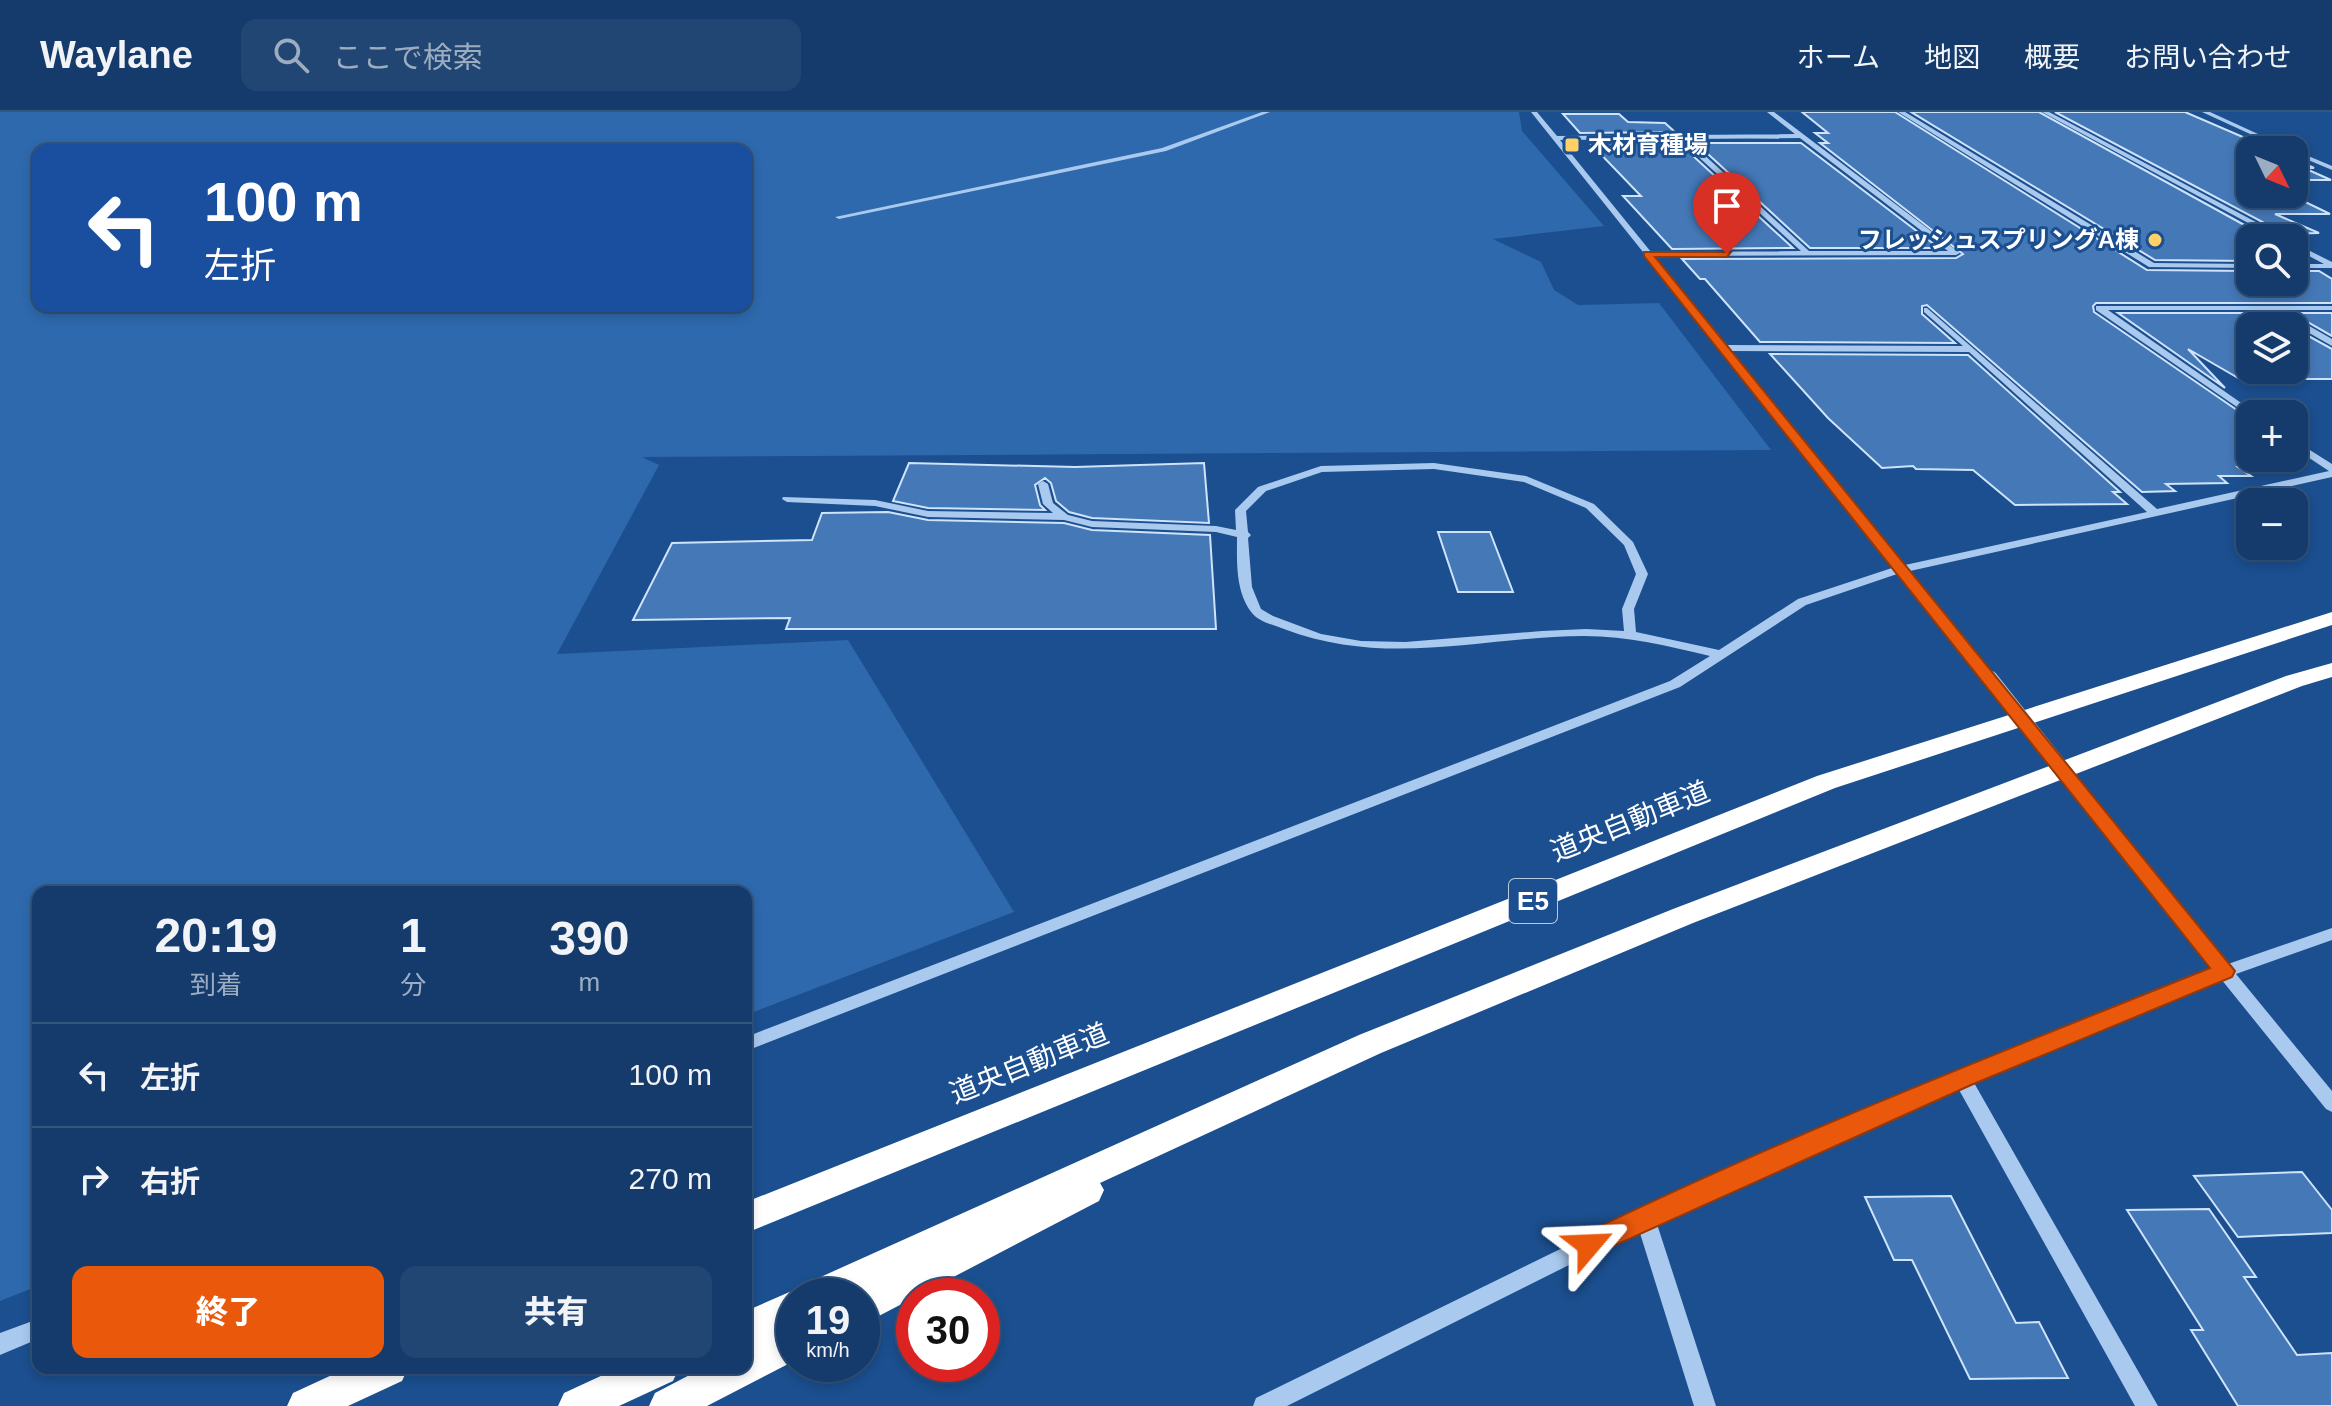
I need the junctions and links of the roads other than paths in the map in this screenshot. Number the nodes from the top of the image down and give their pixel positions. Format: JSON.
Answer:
{"nodes":[{"id":1,"x":1267,"y":112,"type":"edge"},
{"id":2,"x":1534,"y":112,"type":"edge"},
{"id":3,"x":1770,"y":112,"type":"edge"},
{"id":4,"x":1901,"y":112,"type":"edge"},
{"id":5,"x":2045,"y":112,"type":"edge"},
{"id":6,"x":2205,"y":112,"type":"edge"},
{"id":7,"x":1802,"y":136,"type":"junction"},
{"id":8,"x":2259,"y":136,"type":"edge"},
{"id":9,"x":1681,"y":137,"type":"junction"},
{"id":10,"x":1553,"y":138,"type":"junction"},
{"id":11,"x":2308,"y":158,"type":"edge"},
{"id":12,"x":2332,"y":168,"type":"edge"},
{"id":13,"x":839,"y":217,"type":"dead end"},
{"id":14,"x":2256,"y":224,"type":"edge"},
{"id":15,"x":2308,"y":252,"type":"edge"},
{"id":16,"x":1807,"y":253,"type":"junction"},
{"id":17,"x":1647,"y":254,"type":"junction"},
{"id":18,"x":2332,"y":265,"type":"edge"},
{"id":19,"x":2236,"y":266,"type":"edge"},
{"id":20,"x":2308,"y":266,"type":"edge"},
{"id":21,"x":2272,"y":308,"type":"junction"},
{"id":22,"x":2332,"y":308,"type":"edge"},
{"id":23,"x":1927,"y":310,"type":"dead end"},
{"id":24,"x":2332,"y":343,"type":"edge"},
{"id":25,"x":1723,"y":348,"type":"junction"},
{"id":26,"x":1970,"y":349,"type":"junction"},
{"id":27,"x":2236,"y":403,"type":"edge"},
{"id":28,"x":2308,"y":453,"type":"edge"},
{"id":29,"x":2332,"y":471,"type":"edge"},
{"id":30,"x":1043,"y":484,"type":"dead end"},
{"id":31,"x":787,"y":499,"type":"dead end"},
{"id":32,"x":2154,"y":512,"type":"junction"},
{"id":33,"x":1064,"y":517,"type":"junction"},
{"id":34,"x":1245,"y":535,"type":"junction"},
{"id":35,"x":1902,"y":569,"type":"junction"},
{"id":36,"x":2332,"y":618,"type":"edge"},
{"id":37,"x":1630,"y":634,"type":"junction"},
{"id":38,"x":1719,"y":654,"type":"junction"},
{"id":39,"x":2332,"y":670,"type":"edge"},
{"id":40,"x":2332,"y":934,"type":"edge"},
{"id":41,"x":2225,"y":971,"type":"junction"},
{"id":42,"x":752,"y":1042,"type":"edge"},
{"id":43,"x":1370,"y":1044,"type":"junction"},
{"id":44,"x":1962,"y":1078,"type":"junction"},
{"id":45,"x":2332,"y":1104,"type":"edge"},
{"id":46,"x":752,"y":1216,"type":"edge"},
{"id":47,"x":1645,"y":1217,"type":"junction"},
{"id":48,"x":857,"y":1278,"type":"edge"},
{"id":49,"x":880,"y":1297,"type":"edge"},
{"id":50,"x":776,"y":1315,"type":"edge"},
{"id":51,"x":752,"y":1326,"type":"edge"},
{"id":52,"x":32,"y":1331,"type":"edge"},
{"id":53,"x":0,"y":1344,"type":"edge"},
{"id":54,"x":776,"y":1350,"type":"edge"},
{"id":55,"x":752,"y":1363,"type":"edge"},
{"id":56,"x":376,"y":1374,"type":"edge"},
{"id":57,"x":647,"y":1374,"type":"edge"},
{"id":58,"x":730,"y":1374,"type":"edge"},
{"id":59,"x":1275,"y":1403,"type":"edge"},
{"id":60,"x":306,"y":1406,"type":"edge"},
{"id":61,"x":577,"y":1406,"type":"edge"},
{"id":62,"x":668,"y":1406,"type":"edge"},
{"id":63,"x":1705,"y":1406,"type":"edge"},
{"id":64,"x":2147,"y":1406,"type":"edge"}],
"edges":[{"from":1,"to":13,"type":"street"},
{"from":2,"to":10,"type":"street"},
{"from":3,"to":7,"type":"street"},
{"from":4,"to":19,"type":"street"},
{"from":5,"to":14,"type":"street"},
{"from":6,"to":8,"type":"street"},
{"from":7,"to":9,"type":"street"},
{"from":7,"to":16,"type":"street"},
{"from":9,"to":10,"type":"street"},
{"from":9,"to":16,"type":"street"},
{"from":10,"to":17,"type":"street"},
{"from":11,"to":12,"type":"street"},
{"from":15,"to":18,"type":"street"},
{"from":16,"to":17,"type":"street"},
{"from":17,"to":25,"type":"street"},
{"from":18,"to":20,"type":"street"},
{"from":21,"to":22,"type":"street"},
{"from":21,"to":24,"type":"street"},
{"from":21,"to":27,"type":"street"},
{"from":23,"to":26,"type":"street"},
{"from":25,"to":26,"type":"street"},
{"from":25,"to":35,"type":"street"},
{"from":26,"to":32,"type":"street"},
{"from":28,"to":29,"type":"street"},
{"from":29,"to":32,"type":"street"},
{"from":30,"to":33,"type":"street"},
{"from":31,"to":33,"type":"street"},
{"from":32,"to":35,"type":"street"},
{"from":33,"to":34,"type":"street"},
{"from":34,"to":37,"type":"street"},
{"from":34,"to":37,"type":"street"},
{"from":35,"to":38,"type":"street"},
{"from":35,"to":41,"type":"street","bridge":true},
{"from":36,"to":46,"type":"highway","name":"道央自動車道","number":"E5"},
{"from":37,"to":38,"type":"street"},
{"from":38,"to":42,"type":"street"},
{"from":39,"to":43,"type":"highway","number":"E5"},
{"from":40,"to":41,"type":"street"},
{"from":41,"to":44,"type":"street"},
{"from":41,"to":45,"type":"street"},
{"from":43,"to":48,"type":"highway","number":"E5"},
{"from":43,"to":49,"type":"highway"},
{"from":44,"to":47,"type":"street"},
{"from":44,"to":64,"type":"street"},
{"from":47,"to":59,"type":"street"},
{"from":47,"to":63,"type":"street"},
{"from":50,"to":51,"type":"highway"},
{"from":52,"to":53,"type":"street"},
{"from":54,"to":55,"type":"highway"},
{"from":56,"to":60,"type":"highway"},
{"from":57,"to":61,"type":"highway"},
{"from":58,"to":62,"type":"highway"}]}
